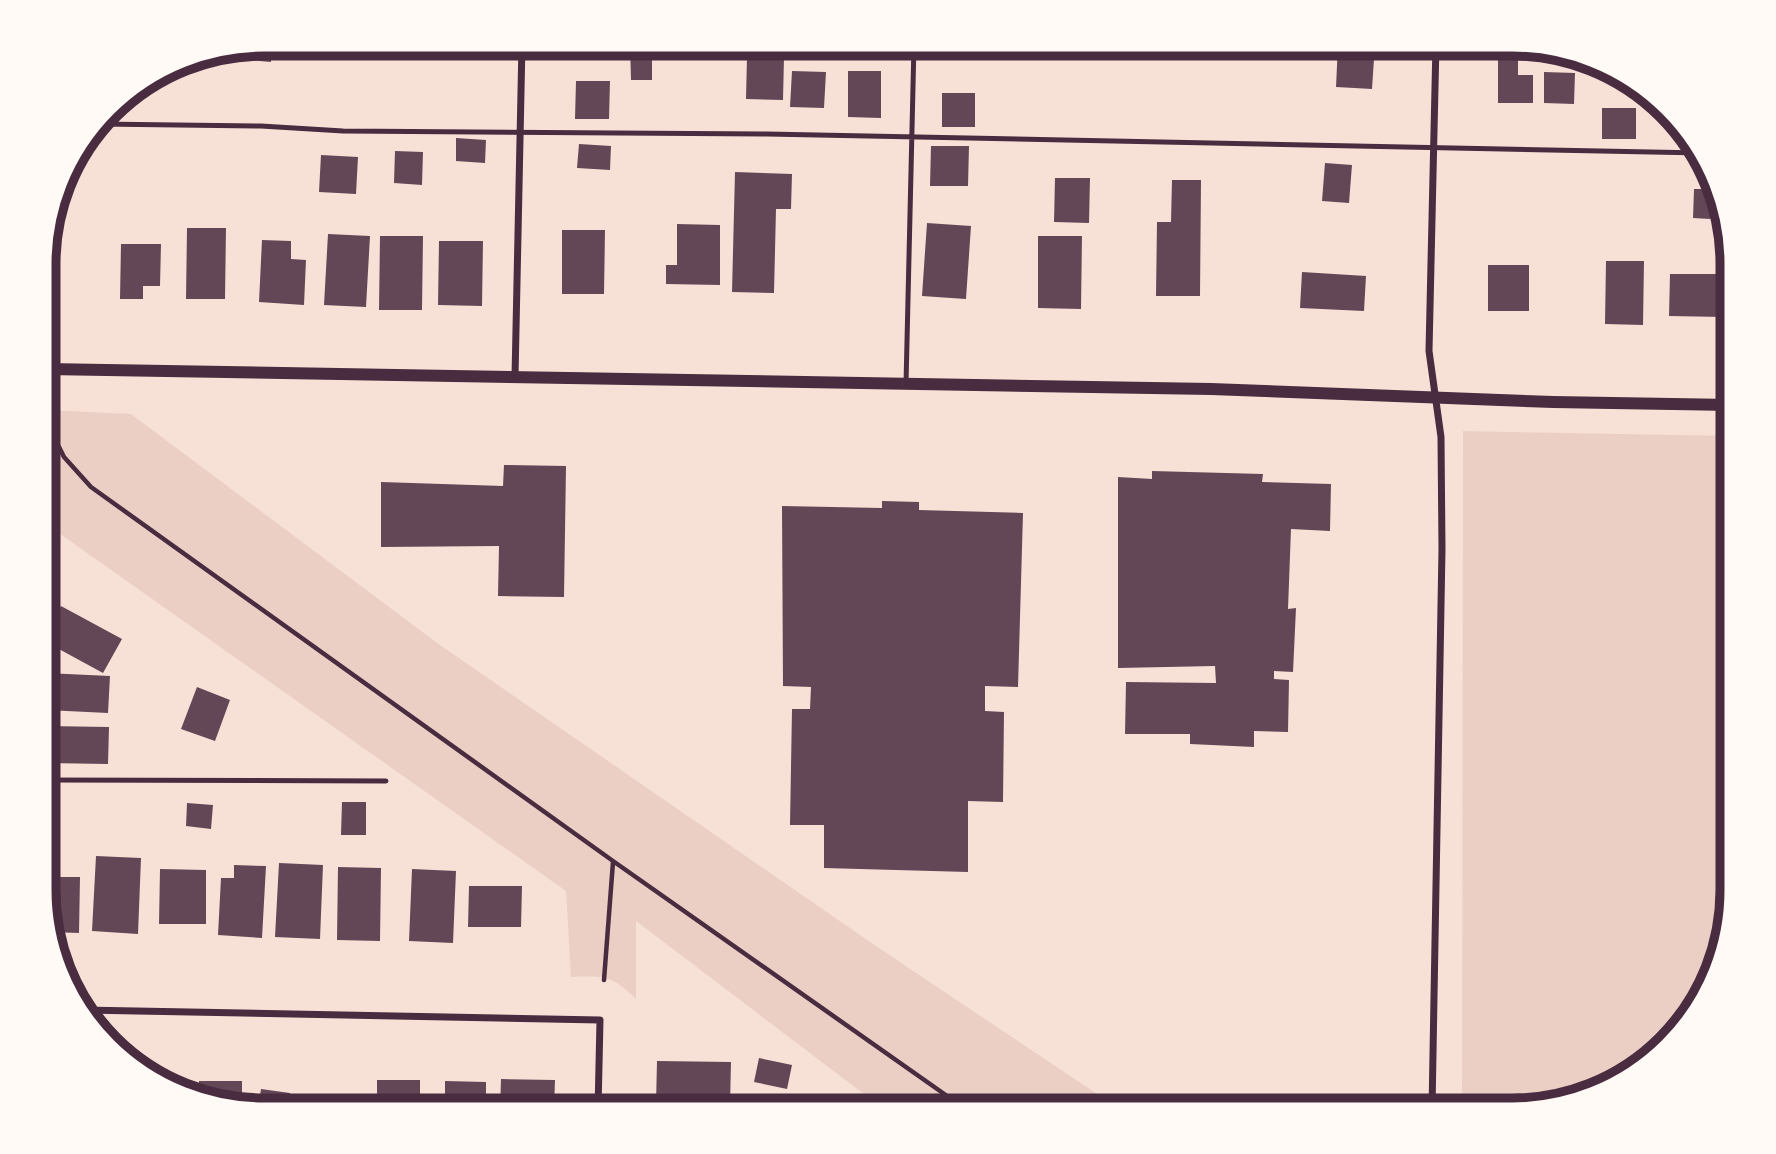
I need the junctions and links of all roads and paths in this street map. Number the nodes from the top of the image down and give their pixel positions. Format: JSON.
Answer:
{"nodes":[{"id":1,"x":522,"y":56,"type":"edge"},
{"id":2,"x":914,"y":56,"type":"edge"},
{"id":3,"x":1436,"y":56,"type":"edge"},
{"id":4,"x":111,"y":124,"type":"edge"},
{"id":5,"x":520,"y":133,"type":"junction"},
{"id":6,"x":912,"y":138,"type":"junction"},
{"id":7,"x":1434,"y":148,"type":"junction"},
{"id":8,"x":1687,"y":153,"type":"edge"},
{"id":9,"x":56,"y":369,"type":"edge"},
{"id":10,"x":514,"y":377,"type":"junction"},
{"id":11,"x":906,"y":385,"type":"junction"},
{"id":12,"x":1434,"y":398,"type":"junction"},
{"id":13,"x":1720,"y":405,"type":"edge"},
{"id":14,"x":56,"y":441,"type":"edge"},
{"id":15,"x":56,"y":780,"type":"edge"},
{"id":16,"x":386,"y":781,"type":"dead end"},
{"id":17,"x":613,"y":861,"type":"junction"},
{"id":18,"x":604,"y":981,"type":"dead end"},
{"id":19,"x":95,"y":1010,"type":"edge"},
{"id":20,"x":598,"y":1098,"type":"edge"},
{"id":21,"x":950,"y":1098,"type":"edge"},
{"id":22,"x":1432,"y":1098,"type":"edge"}],
"edges":[{"from":1,"to":5,"type":"street"},
{"from":2,"to":6,"type":"lane"},
{"from":3,"to":7,"type":"street"},
{"from":4,"to":5,"type":"lane"},
{"from":5,"to":6,"type":"lane"},
{"from":5,"to":10,"type":"street"},
{"from":6,"to":7,"type":"lane"},
{"from":6,"to":11,"type":"lane"},
{"from":7,"to":8,"type":"lane"},
{"from":7,"to":12,"type":"street"},
{"from":9,"to":10,"type":"street"},
{"from":10,"to":11,"type":"street"},
{"from":11,"to":12,"type":"street"},
{"from":12,"to":13,"type":"street"},
{"from":12,"to":22,"type":"street"},
{"from":14,"to":17,"type":"path"},
{"from":15,"to":16,"type":"lane"},
{"from":17,"to":18,"type":"path"},
{"from":17,"to":21,"type":"path"},
{"from":19,"to":20,"type":"street"}]}
